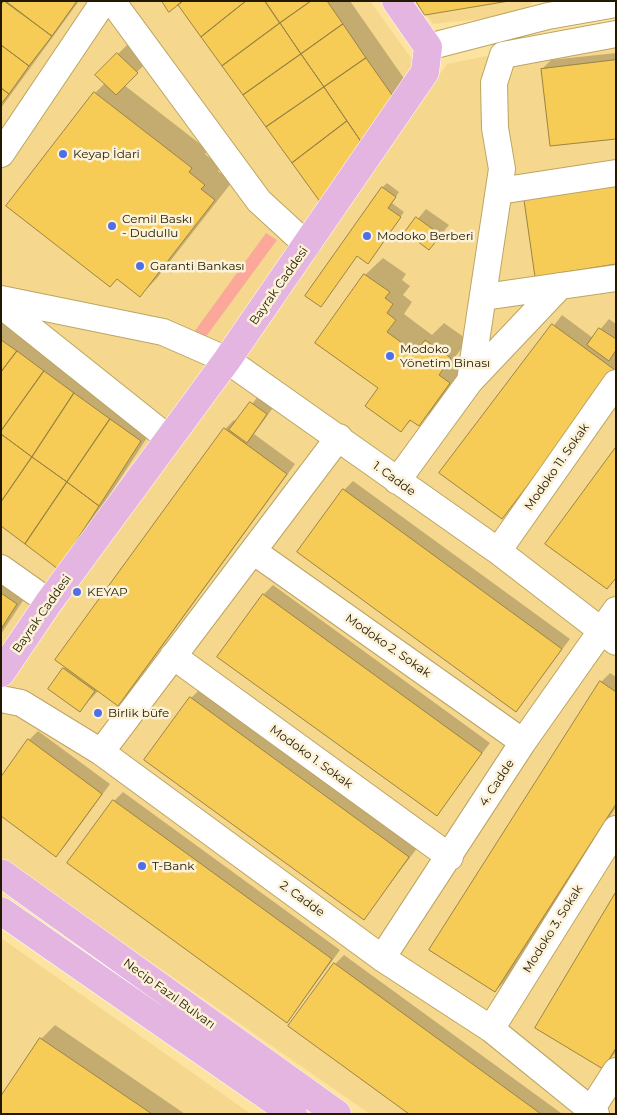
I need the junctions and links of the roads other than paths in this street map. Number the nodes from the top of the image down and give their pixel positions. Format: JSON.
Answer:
{"nodes":[{"id":1,"x":104,"y":1,"type":"edge"},
{"id":2,"x":112,"y":1,"type":"edge"},
{"id":3,"x":396,"y":1,"type":"edge"},
{"id":4,"x":616,"y":4,"type":"edge"},
{"id":5,"x":543,"y":9,"type":"edge"},
{"id":6,"x":616,"y":34,"type":"edge"},
{"id":7,"x":428,"y":47,"type":"junction"},
{"id":8,"x":1,"y":154,"type":"edge"},
{"id":9,"x":616,"y":173,"type":"edge"},
{"id":10,"x":499,"y":191,"type":"junction"},
{"id":11,"x":307,"y":245,"type":"junction"},
{"id":12,"x":616,"y":278,"type":"edge"},
{"id":13,"x":560,"y":286,"type":"junction"},
{"id":14,"x":484,"y":297,"type":"junction"},
{"id":15,"x":1,"y":299,"type":"edge"},
{"id":16,"x":1,"y":305,"type":"edge"},
{"id":17,"x":227,"y":360,"type":"junction"},
{"id":18,"x":470,"y":381,"type":"junction"},
{"id":19,"x":616,"y":383,"type":"edge"},
{"id":20,"x":339,"y":437,"type":"junction"},
{"id":21,"x":168,"y":438,"type":"junction"},
{"id":22,"x":397,"y":481,"type":"junction"},
{"id":23,"x":253,"y":551,"type":"junction"},
{"id":24,"x":498,"y":551,"type":"junction"},
{"id":25,"x":1,"y":568,"type":"edge"},
{"id":26,"x":48,"y":602,"type":"junction"},
{"id":27,"x":616,"y":610,"type":"edge"},
{"id":28,"x":608,"y":636,"type":"edge"},
{"id":29,"x":173,"y":656,"type":"junction"},
{"id":30,"x":1,"y":673,"type":"edge"},
{"id":31,"x":1,"y":699,"type":"edge"},
{"id":32,"x":523,"y":742,"type":"junction"},
{"id":33,"x":101,"y":752,"type":"junction"},
{"id":34,"x":616,"y":829,"type":"edge"},
{"id":35,"x":450,"y":857,"type":"junction"},
{"id":36,"x":1,"y":873,"type":"edge"},
{"id":37,"x":1,"y":911,"type":"edge"},
{"id":38,"x":382,"y":958,"type":"junction"},
{"id":39,"x":491,"y":1029,"type":"junction"},
{"id":40,"x":616,"y":1070,"type":"edge"},
{"id":41,"x":594,"y":1112,"type":"edge"},
{"id":42,"x":293,"y":1114,"type":"edge"},
{"id":43,"x":337,"y":1114,"type":"edge"}],
"edges":[{"from":1,"to":8,"type":"street"},
{"from":2,"to":11,"type":"street"},
{"from":3,"to":7,"type":"main road"},
{"from":4,"to":5,"type":"street"},
{"from":5,"to":7,"type":"street"},
{"from":6,"to":10,"type":"street"},
{"from":7,"to":11,"type":"main road","name":"Bayrak Caddesi"},
{"from":9,"to":10,"type":"street"},
{"from":10,"to":14,"type":"street"},
{"from":11,"to":17,"type":"main road","name":"Bayrak Caddesi"},
{"from":12,"to":13,"type":"street"},
{"from":13,"to":14,"type":"street"},
{"from":13,"to":18,"type":"street"},
{"from":14,"to":18,"type":"street"},
{"from":15,"to":17,"type":"street","name":"1. Cadde"},
{"from":16,"to":21,"type":"street"},
{"from":17,"to":20,"type":"street","name":"1. Cadde"},
{"from":17,"to":21,"type":"main road","name":"Bayrak Caddesi"},
{"from":18,"to":22,"type":"street"},
{"from":19,"to":24,"type":"street","name":"Modoko 11. Sokak"},
{"from":20,"to":22,"type":"street","name":"1. Cadde"},
{"from":20,"to":23,"type":"street"},
{"from":21,"to":26,"type":"main road","name":"Bayrak Caddesi"},
{"from":22,"to":24,"type":"street","name":"1. Cadde"},
{"from":23,"to":29,"type":"street"},
{"from":23,"to":32,"type":"street","name":"Modoko 2. Sokak"},
{"from":24,"to":28,"type":"street","name":"1. Cadde"},
{"from":25,"to":26,"type":"street"},
{"from":26,"to":30,"type":"main road","name":"Bayrak Caddesi"},
{"from":27,"to":28,"type":"street","name":"4. Cadde"},
{"from":28,"to":32,"type":"street","name":"4. Cadde"},
{"from":29,"to":33,"type":"street"},
{"from":29,"to":35,"type":"street","name":"Modoko 1. Sokak"},
{"from":31,"to":33,"type":"street","name":"2. Cadde"},
{"from":32,"to":35,"type":"street","name":"4. Cadde"},
{"from":33,"to":38,"type":"street","name":"2. Cadde"},
{"from":34,"to":39,"type":"street","name":"Modoko 3. Sokak"},
{"from":35,"to":38,"type":"street","name":"4. Cadde"},
{"from":36,"to":43,"type":"main road","name":"Necip Fazıl Bulvarı"},
{"from":37,"to":42,"type":"main road"},
{"from":38,"to":39,"type":"street","name":"2. Cadde"},
{"from":39,"to":41,"type":"street","name":"2. Cadde"},
{"from":40,"to":41,"type":"street"}]}
